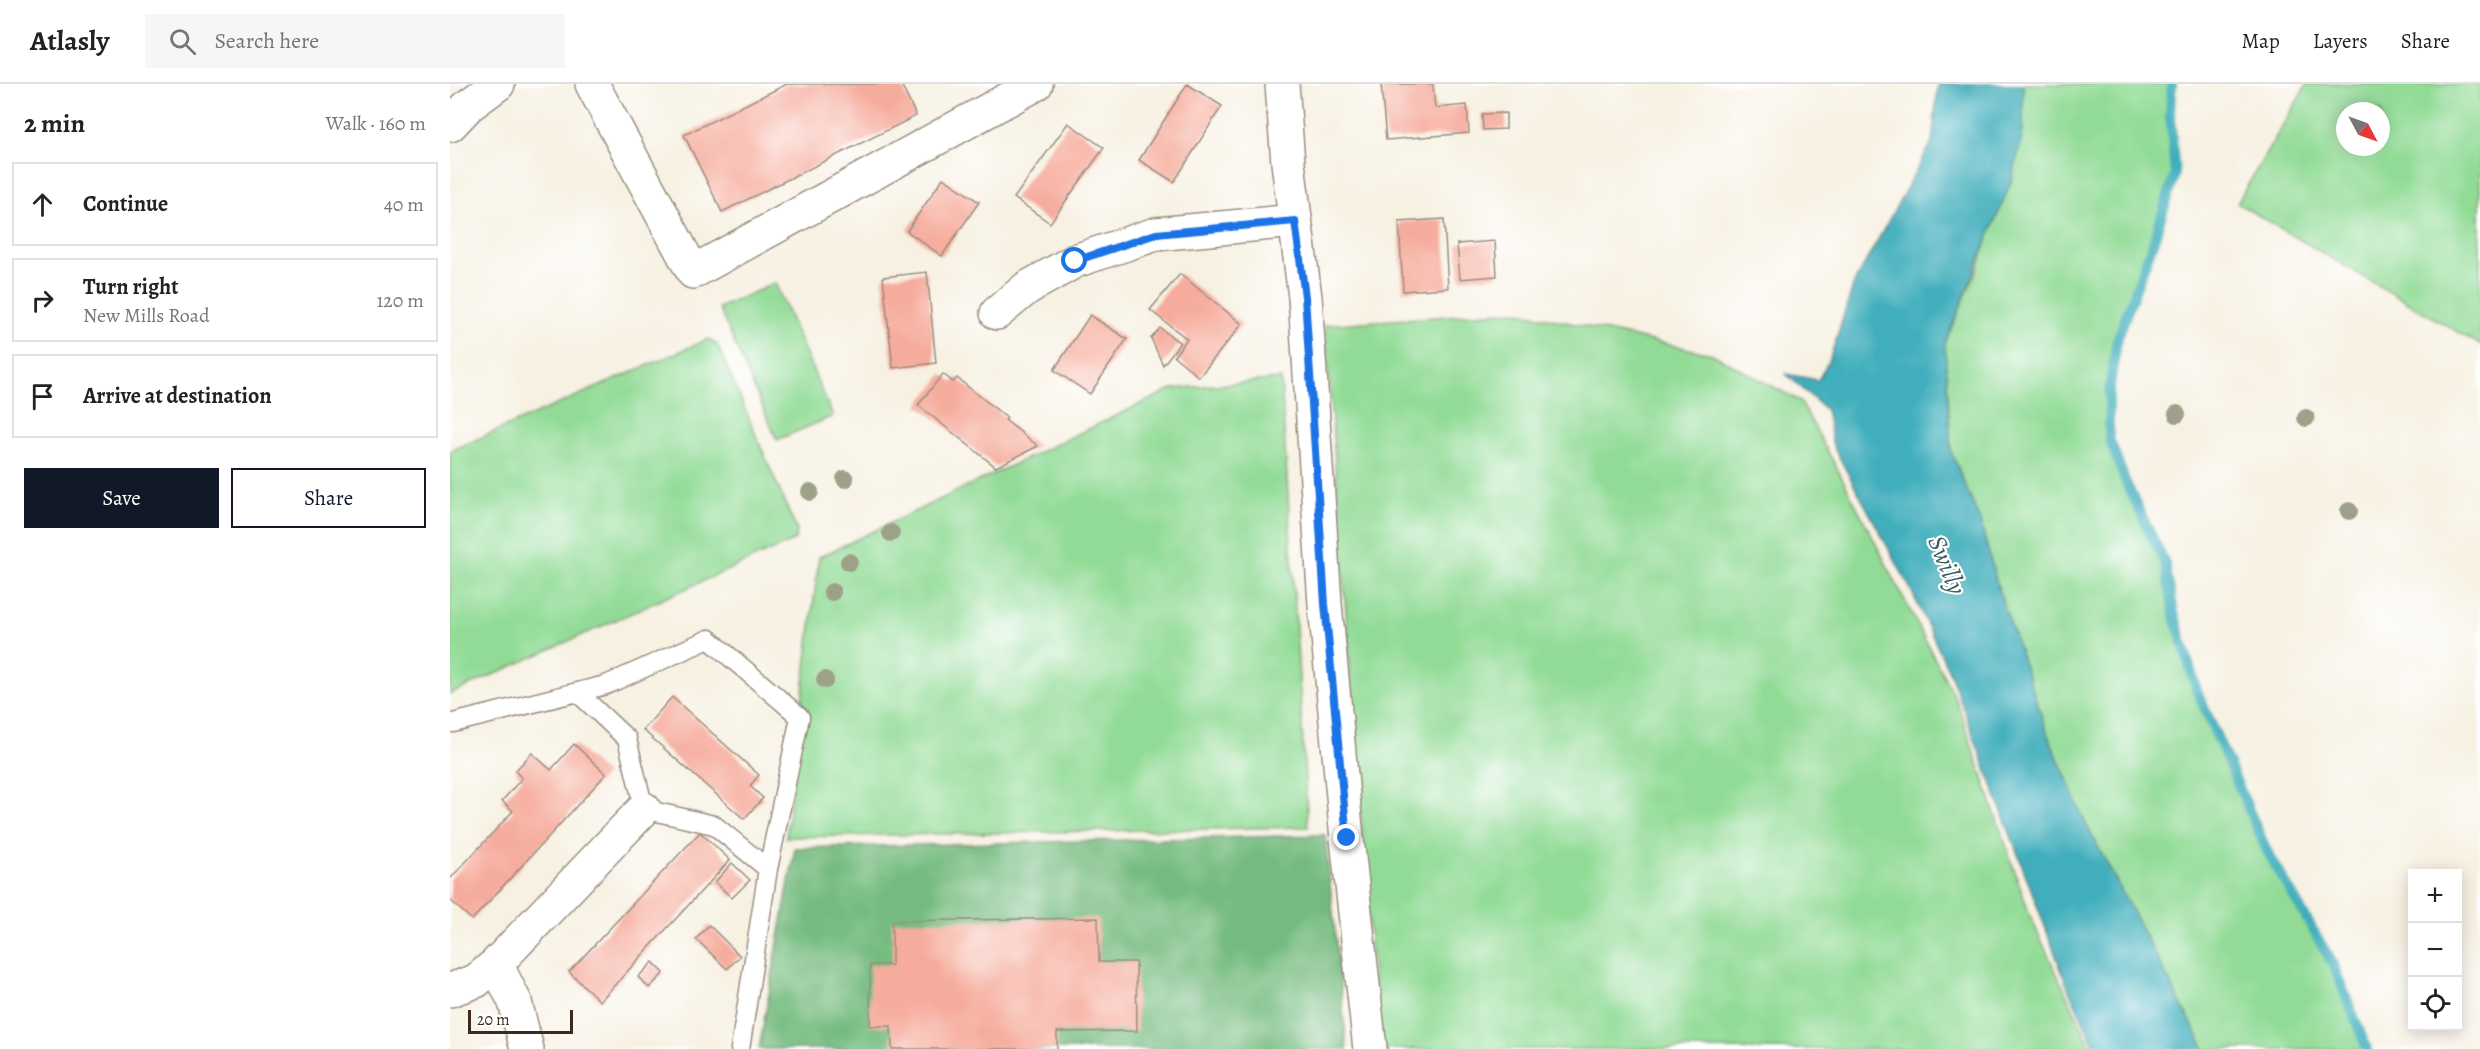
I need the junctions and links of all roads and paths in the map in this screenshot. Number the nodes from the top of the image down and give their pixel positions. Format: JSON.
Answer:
{"nodes":[{"id":1,"x":498,"y":84,"type":"edge"},
{"id":2,"x":591,"y":84,"type":"edge"},
{"id":3,"x":1036,"y":84,"type":"edge"},
{"id":4,"x":1282,"y":84,"type":"edge"},
{"id":5,"x":450,"y":125,"type":"edge"},
{"id":6,"x":1295,"y":221,"type":"junction"},
{"id":7,"x":997,"y":313,"type":"dead end"},
{"id":8,"x":577,"y":692,"type":"junction"},
{"id":9,"x":453,"y":723,"type":"dead end"},
{"id":10,"x":644,"y":810,"type":"junction"},
{"id":11,"x":768,"y":869,"type":"junction"},
{"id":12,"x":496,"y":963,"type":"junction"},
{"id":13,"x":450,"y":990,"type":"edge"},
{"id":14,"x":527,"y":1049,"type":"edge"},
{"id":15,"x":740,"y":1049,"type":"edge"},
{"id":16,"x":1370,"y":1049,"type":"edge"}],
"edges":[{"from":1,"to":5,"type":"street"},
{"from":2,"to":3,"type":"street"},
{"from":4,"to":6,"type":"street"},
{"from":6,"to":7,"type":"street"},
{"from":6,"to":16,"type":"street"},
{"from":8,"to":9,"type":"lane"},
{"from":8,"to":10,"type":"lane"},
{"from":8,"to":11,"type":"lane"},
{"from":10,"to":11,"type":"lane"},
{"from":10,"to":12,"type":"street"},
{"from":11,"to":15,"type":"lane"},
{"from":12,"to":13,"type":"street"},
{"from":12,"to":14,"type":"street"}]}
